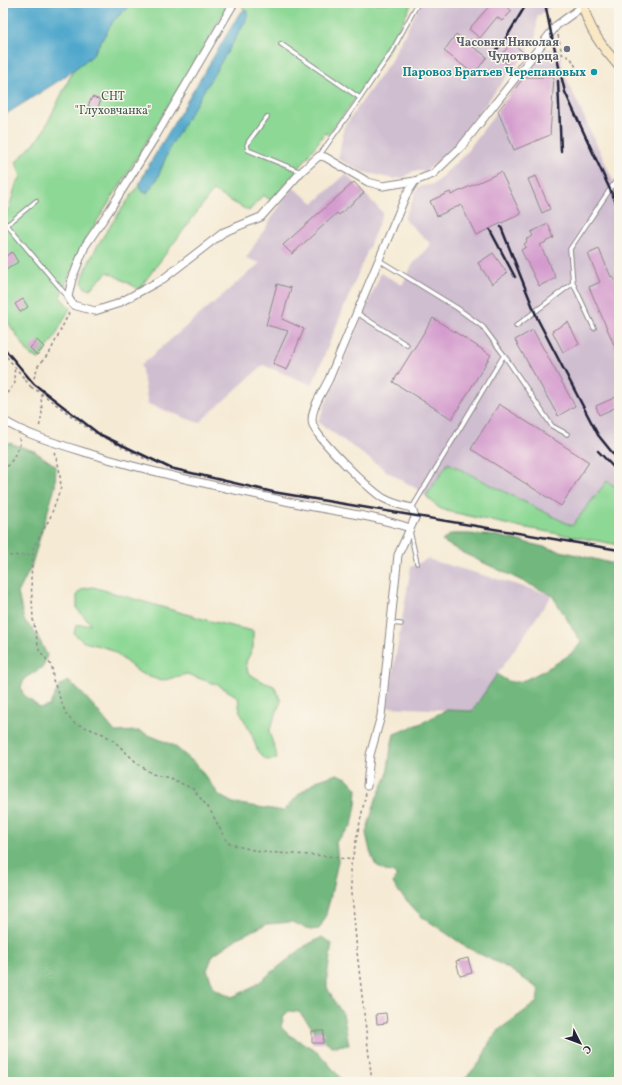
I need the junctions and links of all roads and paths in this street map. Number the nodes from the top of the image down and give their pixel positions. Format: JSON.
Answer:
{"nodes":[{"id":1,"x":234,"y":3,"type":"edge"},
{"id":2,"x":418,"y":3,"type":"edge"},
{"id":3,"x":583,"y":5,"type":"edge"},
{"id":4,"x":554,"y":29,"type":"junction"},
{"id":5,"x":281,"y":44,"type":"dead end"},
{"id":6,"x":619,"y":66,"type":"edge"},
{"id":7,"x":579,"y":73,"type":"dead end"},
{"id":8,"x":360,"y":98,"type":"junction"},
{"id":9,"x":267,"y":117,"type":"dead end"},
{"id":10,"x":319,"y":156,"type":"junction"},
{"id":11,"x":301,"y":172,"type":"junction"},
{"id":12,"x":618,"y":178,"type":"edge"},
{"id":13,"x":415,"y":181,"type":"junction"},
{"id":14,"x":619,"y":184,"type":"edge"},
{"id":15,"x":36,"y":201,"type":"dead end"},
{"id":16,"x":3,"y":220,"type":"edge"},
{"id":17,"x":7,"y":226,"type":"junction"},
{"id":18,"x":379,"y":260,"type":"junction"},
{"id":19,"x":573,"y":283,"type":"junction"},
{"id":20,"x":68,"y":297,"type":"junction"},
{"id":21,"x":73,"y":305,"type":"junction"},
{"id":22,"x":357,"y":313,"type":"junction"},
{"id":23,"x":516,"y":326,"type":"dead end"},
{"id":24,"x":594,"y":328,"type":"dead end"},
{"id":25,"x":407,"y":345,"type":"dead end"},
{"id":26,"x":3,"y":352,"type":"edge"},
{"id":27,"x":504,"y":355,"type":"junction"},
{"id":28,"x":15,"y":367,"type":"junction"},
{"id":29,"x":31,"y":387,"type":"junction"},
{"id":30,"x":41,"y":393,"type":"junction"},
{"id":31,"x":3,"y":398,"type":"edge"},
{"id":32,"x":3,"y":420,"type":"edge"},
{"id":33,"x":12,"y":425,"type":"junction"},
{"id":34,"x":567,"y":434,"type":"dead end"},
{"id":35,"x":48,"y":440,"type":"junction"},
{"id":36,"x":153,"y":463,"type":"dead end"},
{"id":37,"x":3,"y":471,"type":"edge"},
{"id":38,"x":412,"y":508,"type":"junction"},
{"id":39,"x":410,"y":528,"type":"junction"},
{"id":40,"x":33,"y":554,"type":"junction"},
{"id":41,"x":3,"y":556,"type":"edge"},
{"id":42,"x":417,"y":563,"type":"dead end"},
{"id":43,"x":390,"y":623,"type":"junction"},
{"id":44,"x":401,"y":624,"type":"dead end"},
{"id":45,"x":367,"y":786,"type":"joint"},
{"id":46,"x":352,"y":860,"type":"junction"},
{"id":47,"x":372,"y":1082,"type":"edge"}],
"edges":[{"from":1,"to":20,"type":"street"},
{"from":2,"to":8,"type":"lane"},
{"from":3,"to":4,"type":"street"},
{"from":3,"to":6,"type":"main road"},
{"from":4,"to":7,"type":"path"},
{"from":4,"to":13,"type":"street"},
{"from":5,"to":8,"type":"lane"},
{"from":8,"to":10,"type":"lane"},
{"from":9,"to":11,"type":"lane"},
{"from":10,"to":11,"type":"street"},
{"from":10,"to":13,"type":"street"},
{"from":11,"to":21,"type":"street"},
{"from":12,"to":14,"type":"lane"},
{"from":12,"to":19,"type":"lane"},
{"from":13,"to":18,"type":"street"},
{"from":15,"to":17,"type":"lane"},
{"from":16,"to":17,"type":"lane"},
{"from":17,"to":20,"type":"lane"},
{"from":18,"to":22,"type":"street"},
{"from":18,"to":27,"type":"lane"},
{"from":19,"to":23,"type":"lane"},
{"from":19,"to":24,"type":"lane"},
{"from":20,"to":21,"type":"street"},
{"from":21,"to":29,"type":"path"},
{"from":22,"to":25,"type":"lane"},
{"from":22,"to":38,"type":"street"},
{"from":26,"to":28,"type":"path"},
{"from":27,"to":34,"type":"lane"},
{"from":27,"to":38,"type":"lane"},
{"from":28,"to":29,"type":"path"},
{"from":28,"to":31,"type":"path"},
{"from":29,"to":30,"type":"path"},
{"from":30,"to":35,"type":"path"},
{"from":30,"to":36,"type":"path"},
{"from":32,"to":33,"type":"street"},
{"from":33,"to":35,"type":"street"},
{"from":33,"to":37,"type":"path"},
{"from":35,"to":39,"type":"street"},
{"from":35,"to":40,"type":"path"},
{"from":38,"to":39,"type":"street"},
{"from":39,"to":42,"type":"lane"},
{"from":39,"to":43,"type":"street"},
{"from":40,"to":41,"type":"path"},
{"from":40,"to":46,"type":"path"},
{"from":43,"to":44,"type":"lane"},
{"from":43,"to":45,"type":"street"},
{"from":45,"to":46,"type":"path"},
{"from":46,"to":47,"type":"path"}]}
